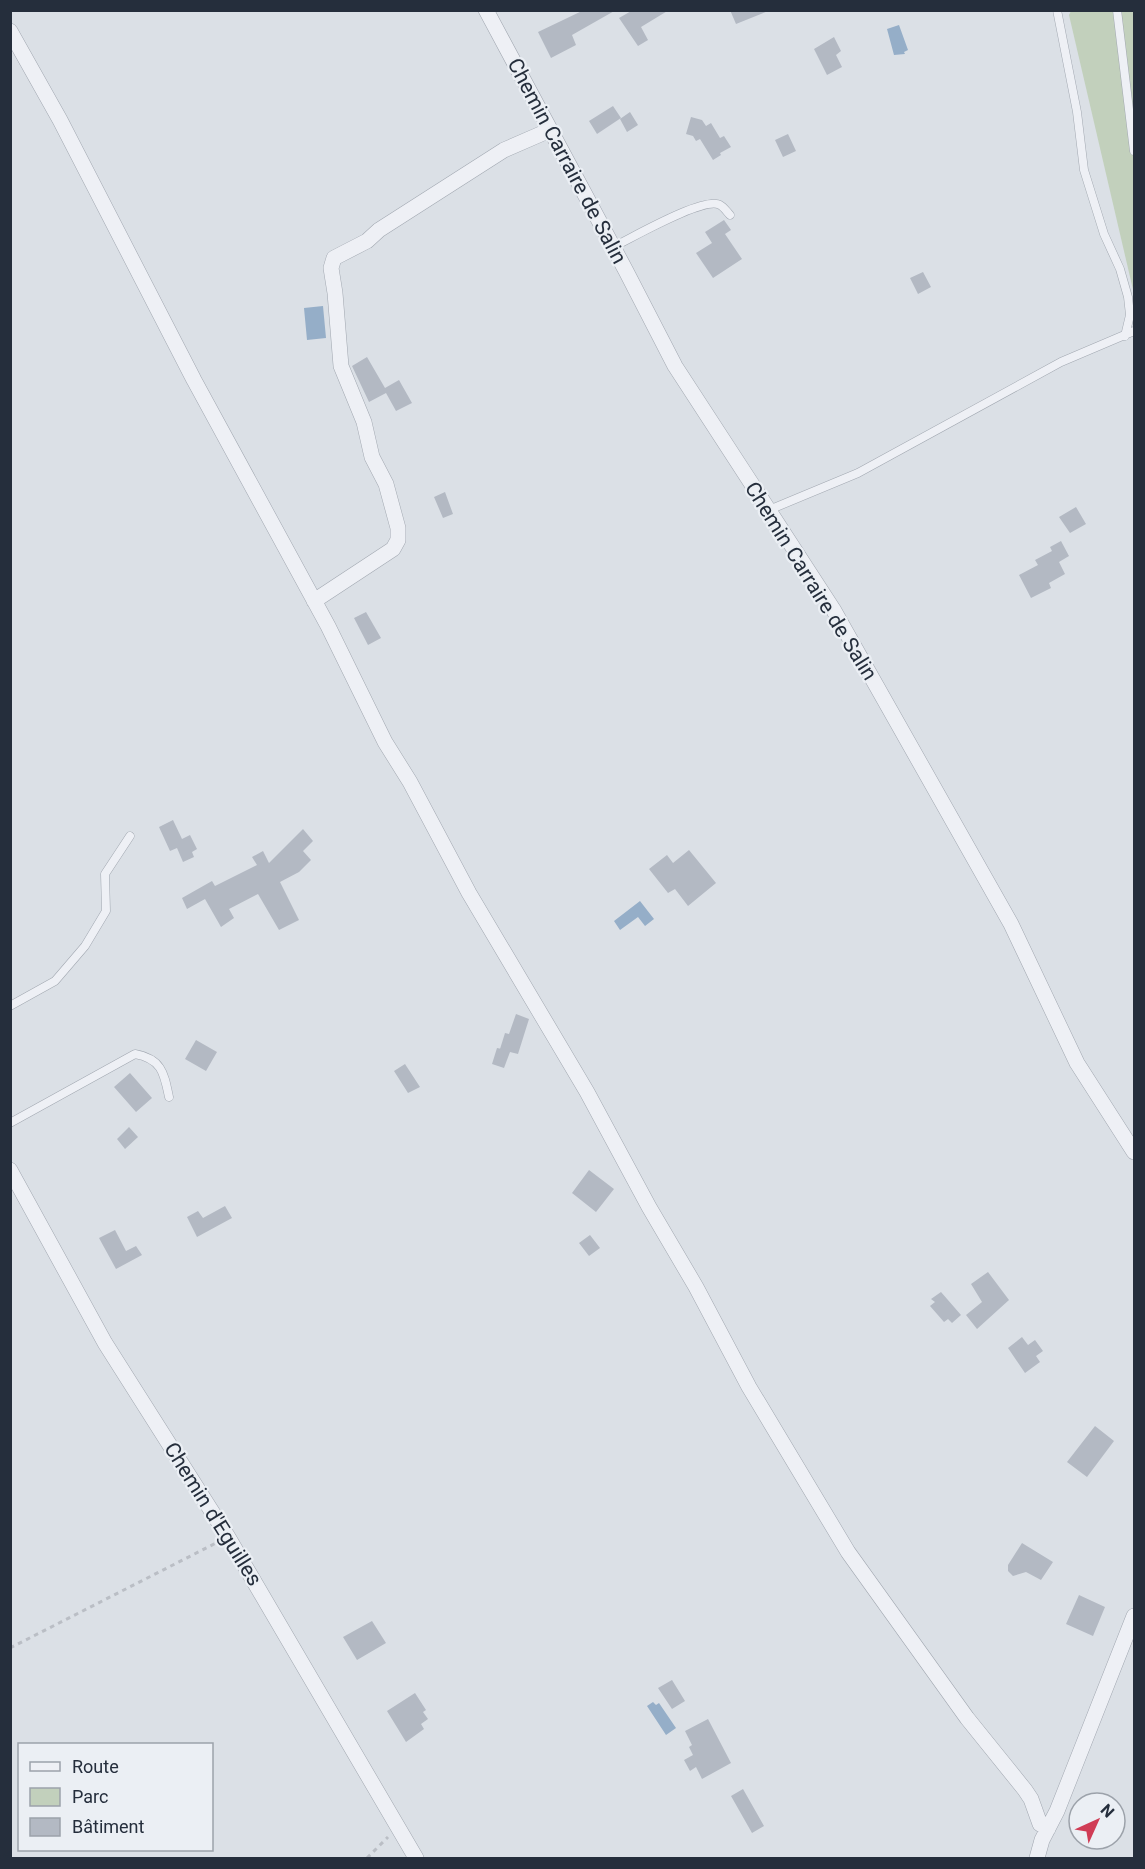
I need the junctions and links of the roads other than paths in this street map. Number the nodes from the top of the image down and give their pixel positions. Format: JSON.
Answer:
{"nodes":[{"id":1,"x":486,"y":10,"type":"edge"},
{"id":2,"x":1057,"y":10,"type":"edge"},
{"id":3,"x":1117,"y":10,"type":"edge"},
{"id":4,"x":10,"y":31,"type":"edge"},
{"id":5,"x":550,"y":130,"type":"junction"},
{"id":6,"x":1134,"y":152,"type":"edge"},
{"id":7,"x":730,"y":215,"type":"dead end"},
{"id":8,"x":614,"y":247,"type":"junction"},
{"id":9,"x":1134,"y":331,"type":"edge"},
{"id":10,"x":1125,"y":336,"type":"junction"},
{"id":11,"x":769,"y":510,"type":"junction"},
{"id":12,"x":314,"y":601,"type":"junction"},
{"id":13,"x":130,"y":836,"type":"dead end"},
{"id":14,"x":10,"y":1006,"type":"edge"},
{"id":15,"x":169,"y":1097,"type":"dead end"},
{"id":16,"x":10,"y":1123,"type":"edge"},
{"id":17,"x":1134,"y":1152,"type":"edge"},
{"id":18,"x":10,"y":1170,"type":"edge"},
{"id":19,"x":1134,"y":1616,"type":"edge"},
{"id":20,"x":1048,"y":1829,"type":"junction"},
{"id":21,"x":416,"y":1858,"type":"edge"},
{"id":22,"x":1037,"y":1858,"type":"edge"}],
"edges":[{"from":1,"to":5,"type":"street","name":"Chemin Carraire de Salin"},
{"from":2,"to":10,"type":"lane"},
{"from":3,"to":6,"type":"lane"},
{"from":4,"to":12,"type":"street"},
{"from":5,"to":8,"type":"street","name":"Chemin Carraire de Salin"},
{"from":5,"to":12,"type":"street"},
{"from":7,"to":8,"type":"lane"},
{"from":8,"to":11,"type":"street","name":"Chemin Carraire de Salin"},
{"from":9,"to":10,"type":"lane"},
{"from":10,"to":11,"type":"lane"},
{"from":11,"to":17,"type":"street","name":"Chemin Carraire de Salin"},
{"from":12,"to":20,"type":"street"},
{"from":13,"to":14,"type":"lane"},
{"from":15,"to":16,"type":"lane"},
{"from":18,"to":21,"type":"street","name":"Chemin d'Eguilles"},
{"from":19,"to":20,"type":"street"},
{"from":20,"to":22,"type":"street"}]}
